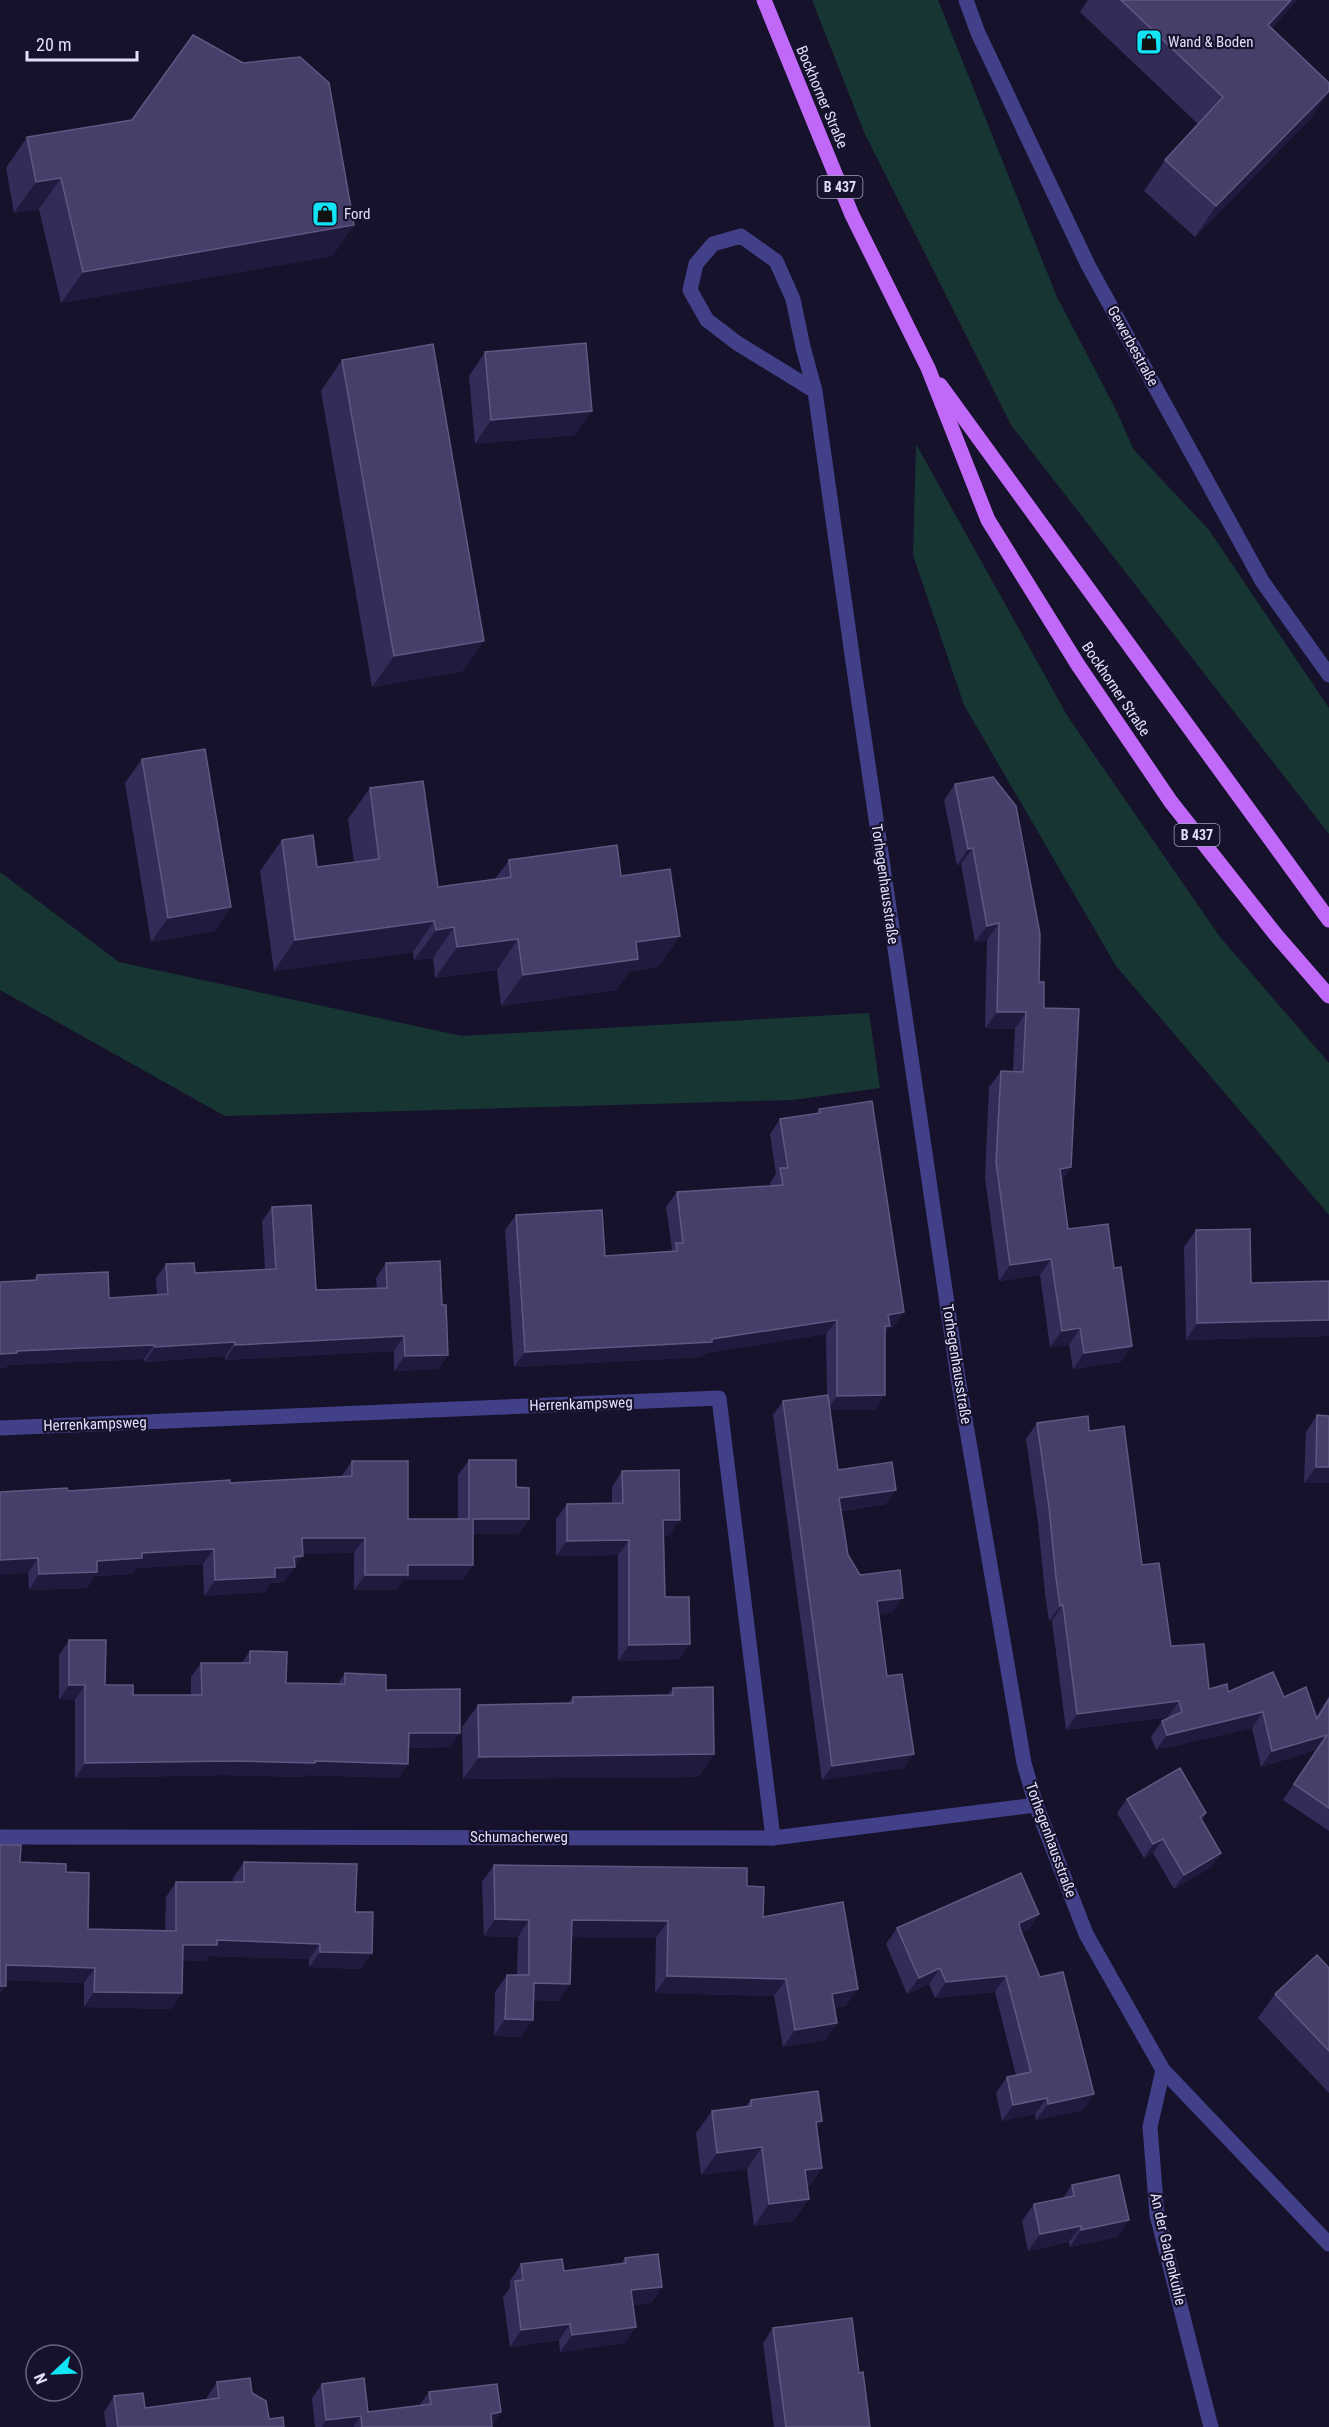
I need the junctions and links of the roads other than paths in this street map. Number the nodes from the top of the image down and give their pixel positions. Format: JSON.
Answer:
{"nodes":[{"id":1,"x":764,"y":0,"type":"edge"},
{"id":2,"x":966,"y":0,"type":"edge"},
{"id":3,"x":928,"y":369,"type":"junction"},
{"id":4,"x":816,"y":391,"type":"junction"},
{"id":5,"x":1329,"y":675,"type":"edge"},
{"id":6,"x":1329,"y":920,"type":"edge"},
{"id":7,"x":1329,"y":996,"type":"edge"},
{"id":8,"x":0,"y":1428,"type":"edge"},
{"id":9,"x":1036,"y":1805,"type":"junction"},
{"id":10,"x":0,"y":1837,"type":"edge"},
{"id":11,"x":773,"y":1838,"type":"junction"},
{"id":12,"x":1163,"y":2070,"type":"junction"},
{"id":13,"x":1329,"y":2244,"type":"edge"},
{"id":14,"x":1211,"y":2427,"type":"edge"}],
"edges":[{"from":1,"to":3,"type":"main road","name":"Bockhorner Straße","number":"B 437"},
{"from":2,"to":5,"type":"street","name":"Gewerbestraße"},
{"from":3,"to":6,"type":"main road","name":"Bockhorner Straße","number":"B 437"},
{"from":3,"to":7,"type":"main road","name":"Bockhorner Straße","number":"B 437"},
{"from":4,"to":4,"type":"street","name":"Torhegenhausstraße"},
{"from":4,"to":9,"type":"street","name":"Torhegenhausstraße"},
{"from":8,"to":11,"type":"street","name":"Herrenkampsweg"},
{"from":9,"to":11,"type":"street","name":"Schumacherweg"},
{"from":9,"to":12,"type":"street","name":"Torhegenhausstraße"},
{"from":10,"to":11,"type":"street","name":"Schumacherweg"},
{"from":12,"to":13,"type":"street","name":"Torhegenhausstraße"},
{"from":12,"to":14,"type":"street","name":"An der Galgenkuhle"}]}
